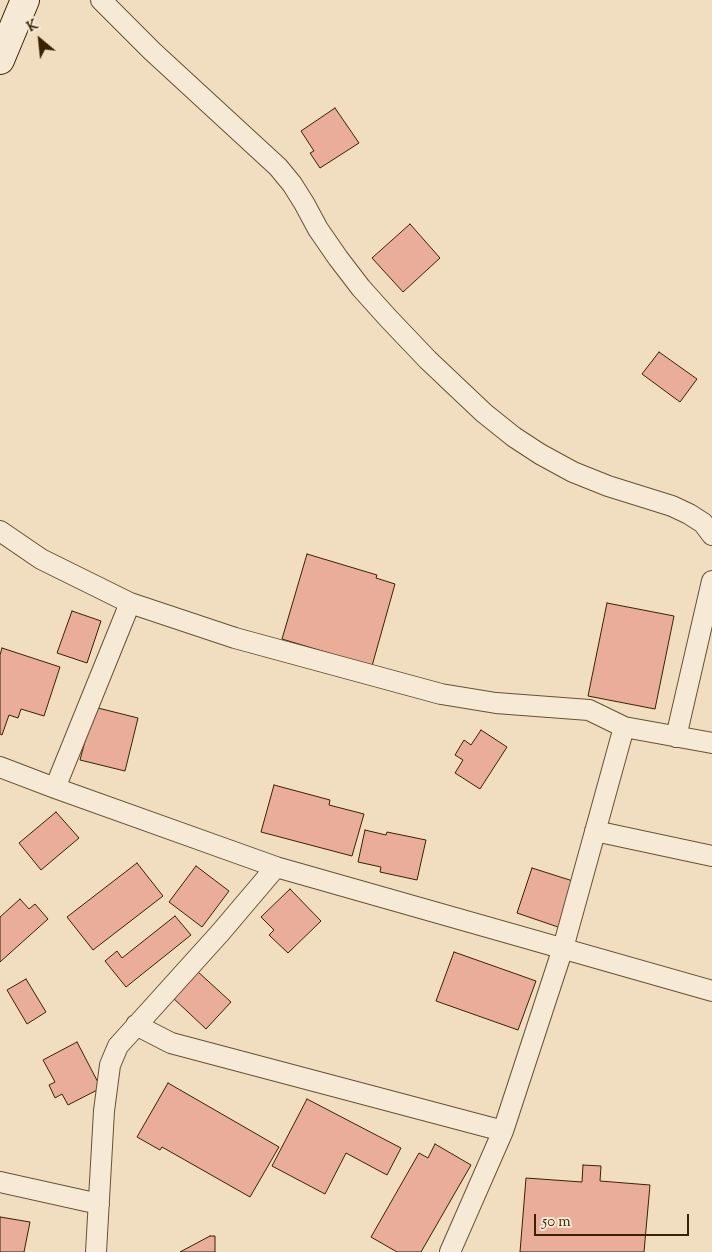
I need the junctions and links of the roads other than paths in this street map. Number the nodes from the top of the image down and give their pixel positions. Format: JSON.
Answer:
{"nodes":[{"id":1,"x":25,"y":0,"type":"edge"},
{"id":2,"x":101,"y":0,"type":"edge"},
{"id":3,"x":0,"y":60,"type":"edge"},
{"id":4,"x":0,"y":531,"type":"edge"},
{"id":5,"x":712,"y":535,"type":"edge"},
{"id":6,"x":712,"y":582,"type":"edge"},
{"id":7,"x":130,"y":603,"type":"junction"},
{"id":8,"x":624,"y":727,"type":"junction"},
{"id":9,"x":676,"y":737,"type":"junction"},
{"id":10,"x":712,"y":743,"type":"edge"},
{"id":11,"x":0,"y":767,"type":"edge"},
{"id":12,"x":55,"y":788,"type":"junction"},
{"id":13,"x":595,"y":831,"type":"junction"},
{"id":14,"x":712,"y":856,"type":"edge"},
{"id":15,"x":276,"y":867,"type":"junction"},
{"id":16,"x":563,"y":948,"type":"junction"},
{"id":17,"x":712,"y":990,"type":"edge"},
{"id":18,"x":136,"y":1025,"type":"junction"},
{"id":19,"x":503,"y":1131,"type":"junction"},
{"id":20,"x":0,"y":1182,"type":"edge"},
{"id":21,"x":99,"y":1204,"type":"junction"},
{"id":22,"x":96,"y":1252,"type":"edge"},
{"id":23,"x":450,"y":1252,"type":"edge"}],
"edges":[{"from":1,"to":3,"type":"street"},
{"from":2,"to":5,"type":"street"},
{"from":4,"to":7,"type":"street"},
{"from":6,"to":9,"type":"street"},
{"from":7,"to":8,"type":"street"},
{"from":7,"to":12,"type":"street"},
{"from":8,"to":9,"type":"street"},
{"from":8,"to":13,"type":"street"},
{"from":9,"to":10,"type":"street"},
{"from":11,"to":12,"type":"street"},
{"from":12,"to":15,"type":"street"},
{"from":13,"to":14,"type":"street"},
{"from":13,"to":16,"type":"street"},
{"from":15,"to":16,"type":"street"},
{"from":15,"to":18,"type":"street"},
{"from":16,"to":17,"type":"street"},
{"from":16,"to":19,"type":"street"},
{"from":18,"to":19,"type":"street"},
{"from":18,"to":21,"type":"street"},
{"from":19,"to":23,"type":"street"},
{"from":20,"to":21,"type":"street"},
{"from":21,"to":22,"type":"street"}]}
